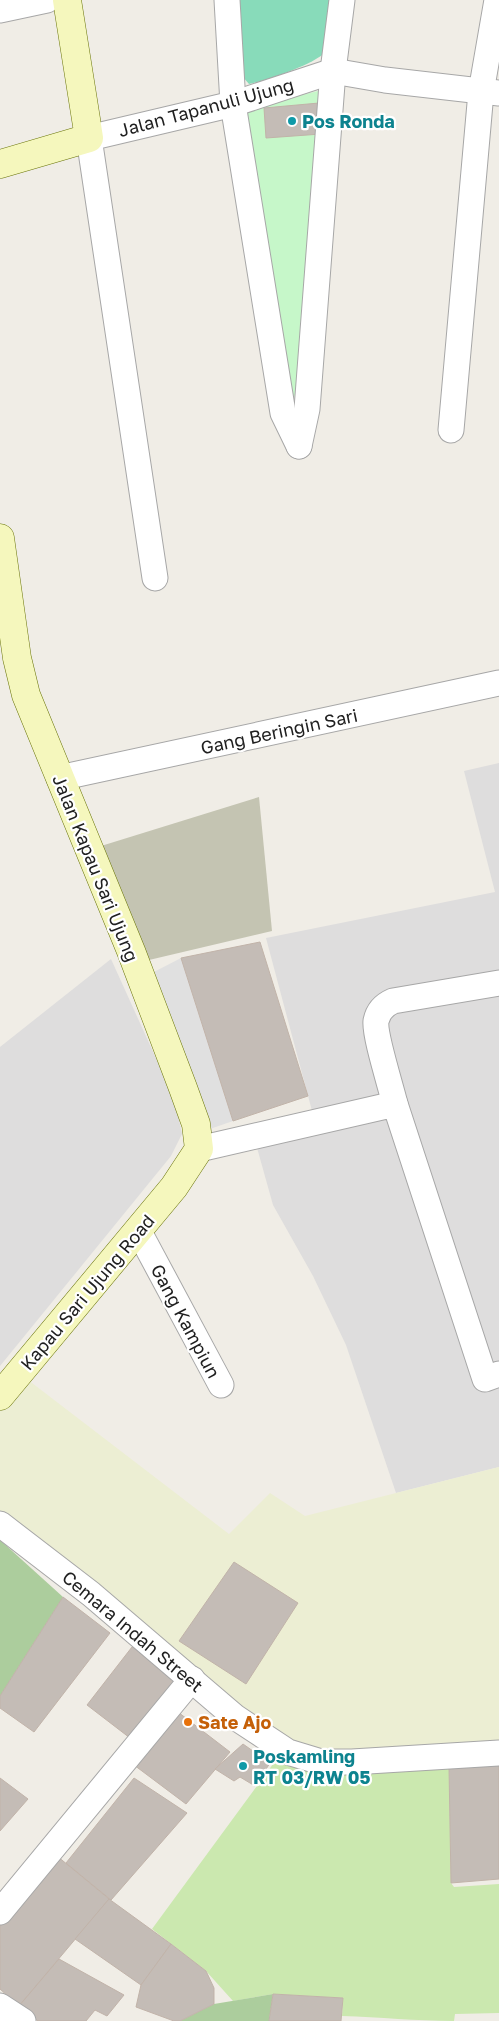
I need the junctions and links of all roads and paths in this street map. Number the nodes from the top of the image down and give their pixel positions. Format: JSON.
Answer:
{"nodes":[{"id":1,"x":47,"y":0,"type":"edge"},
{"id":2,"x":67,"y":0,"type":"edge"},
{"id":3,"x":227,"y":0,"type":"edge"},
{"id":4,"x":342,"y":0,"type":"edge"},
{"id":5,"x":497,"y":0,"type":"edge"},
{"id":6,"x":0,"y":10,"type":"edge"},
{"id":7,"x":333,"y":71,"type":"junction"},
{"id":8,"x":490,"y":92,"type":"edge"},
{"id":9,"x":233,"y":104,"type":"junction"},
{"id":10,"x":90,"y":138,"type":"junction"},
{"id":11,"x":0,"y":164,"type":"edge"},
{"id":12,"x":451,"y":430,"type":"dead end"},
{"id":13,"x":0,"y":538,"type":"edge"},
{"id":14,"x":156,"y":578,"type":"dead end"},
{"id":15,"x":6,"y":621,"type":"edge"},
{"id":16,"x":499,"y":684,"type":"edge"},
{"id":17,"x":59,"y":778,"type":"junction"},
{"id":18,"x":499,"y":982,"type":"edge"},
{"id":19,"x":396,"y":1104,"type":"junction"},
{"id":20,"x":199,"y":1149,"type":"junction"},
{"id":21,"x":138,"y":1230,"type":"junction"},
{"id":22,"x":499,"y":1374,"type":"edge"},
{"id":23,"x":221,"y":1385,"type":"dead end"},
{"id":24,"x":0,"y":1396,"type":"edge"},
{"id":25,"x":0,"y":1524,"type":"edge"},
{"id":26,"x":192,"y":1679,"type":"junction"},
{"id":27,"x":499,"y":1753,"type":"edge"},
{"id":28,"x":0,"y":1912,"type":"edge"},
{"id":29,"x":0,"y":2006,"type":"edge"},
{"id":30,"x":23,"y":2021,"type":"edge"}],
"edges":[{"from":1,"to":6,"type":"street"},
{"from":2,"to":10,"type":"street"},
{"from":3,"to":9,"type":"street"},
{"from":4,"to":7,"type":"street"},
{"from":5,"to":8,"type":"street"},
{"from":7,"to":8,"type":"street","name":"Jalan Tapanuli Ujung"},
{"from":7,"to":9,"type":"street","name":"Jalan Tapanuli Ujung"},
{"from":7,"to":9,"type":"street"},
{"from":8,"to":12,"type":"street"},
{"from":9,"to":10,"type":"street","name":"Jalan Tapanuli Ujung"},
{"from":10,"to":11,"type":"street"},
{"from":10,"to":14,"type":"street"},
{"from":13,"to":15,"type":"street","name":"Jalan Kapau Sari Ujung"},
{"from":15,"to":17,"type":"street","name":"Jalan Kapau Sari Ujung"},
{"from":16,"to":17,"type":"street","name":"Gang Beringin Sari"},
{"from":17,"to":20,"type":"street","name":"Jalan Kapau Sari Ujung"},
{"from":18,"to":19,"type":"street"},
{"from":19,"to":20,"type":"street"},
{"from":19,"to":22,"type":"street"},
{"from":20,"to":21,"type":"street","name":"Kapau Sari Ujung Road"},
{"from":21,"to":23,"type":"street","name":"Gang Kampiun"},
{"from":21,"to":24,"type":"street","name":"Kapau Sari Ujung Road"},
{"from":25,"to":26,"type":"street","name":"Cemara Indah Street"},
{"from":26,"to":27,"type":"street","name":"Cemara Indah Street"},
{"from":26,"to":28,"type":"street"},
{"from":29,"to":30,"type":"street"}]}
